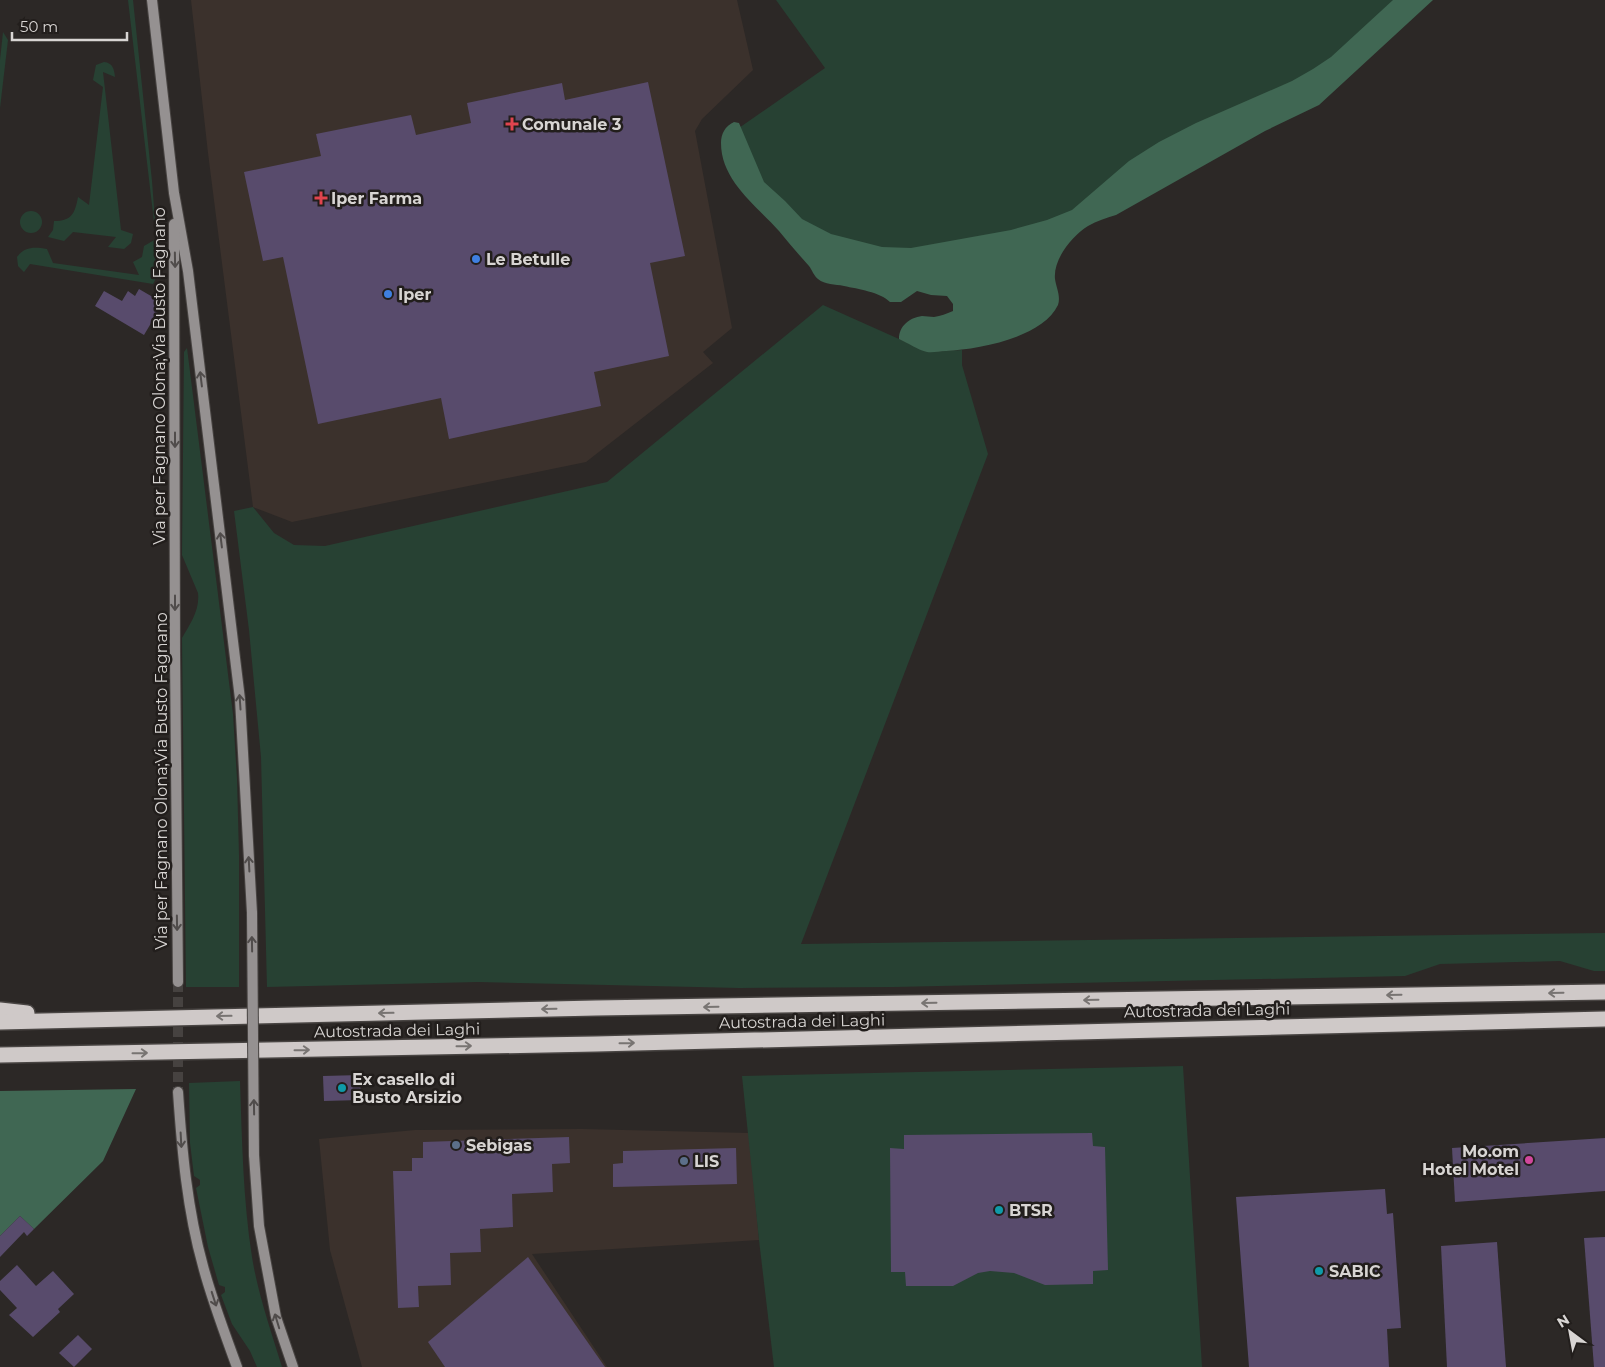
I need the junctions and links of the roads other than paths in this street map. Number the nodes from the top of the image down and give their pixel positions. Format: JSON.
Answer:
{"nodes":[{"id":1,"x":152,"y":0,"type":"edge"},
{"id":2,"x":174,"y":194,"type":"junction"},
{"id":3,"x":178,"y":982,"type":"tunnel mouth"},
{"id":4,"x":1605,"y":992,"type":"edge"},
{"id":5,"x":0,"y":1010,"type":"edge"},
{"id":6,"x":1605,"y":1018,"type":"edge"},
{"id":7,"x":88,"y":1019,"type":"junction"},
{"id":8,"x":0,"y":1022,"type":"edge"},
{"id":9,"x":91,"y":1054,"type":"junction"},
{"id":10,"x":0,"y":1055,"type":"edge"},
{"id":11,"x":0,"y":1065,"type":"edge"},
{"id":12,"x":178,"y":1092,"type":"tunnel mouth"},
{"id":13,"x":238,"y":1367,"type":"edge"},
{"id":14,"x":293,"y":1367,"type":"edge"}],
"edges":[{"from":1,"to":2,"type":"main road"},
{"from":2,"to":3,"type":"main road","name":"Via per Fagnano Olona;Via Busto Fagnano","one_way":true},
{"from":14,"to":2,"type":"main road","name":"Via per Fagnano Olona;Via Busto Fagnano","one_way":true,"bridge":true},
{"from":4,"to":7,"type":"highway","name":"Autostrada dei Laghi","one_way":true},
{"from":5,"to":7,"type":"highway"},
{"from":9,"to":6,"type":"highway","name":"Autostrada dei Laghi","one_way":true},
{"from":7,"to":8,"type":"highway","name":"Autostrada dei Laghi"},
{"from":9,"to":10,"type":"highway","name":"Autostrada dei Laghi"},
{"from":9,"to":11,"type":"highway"},
{"from":12,"to":13,"type":"main road","one_way":true}]}
